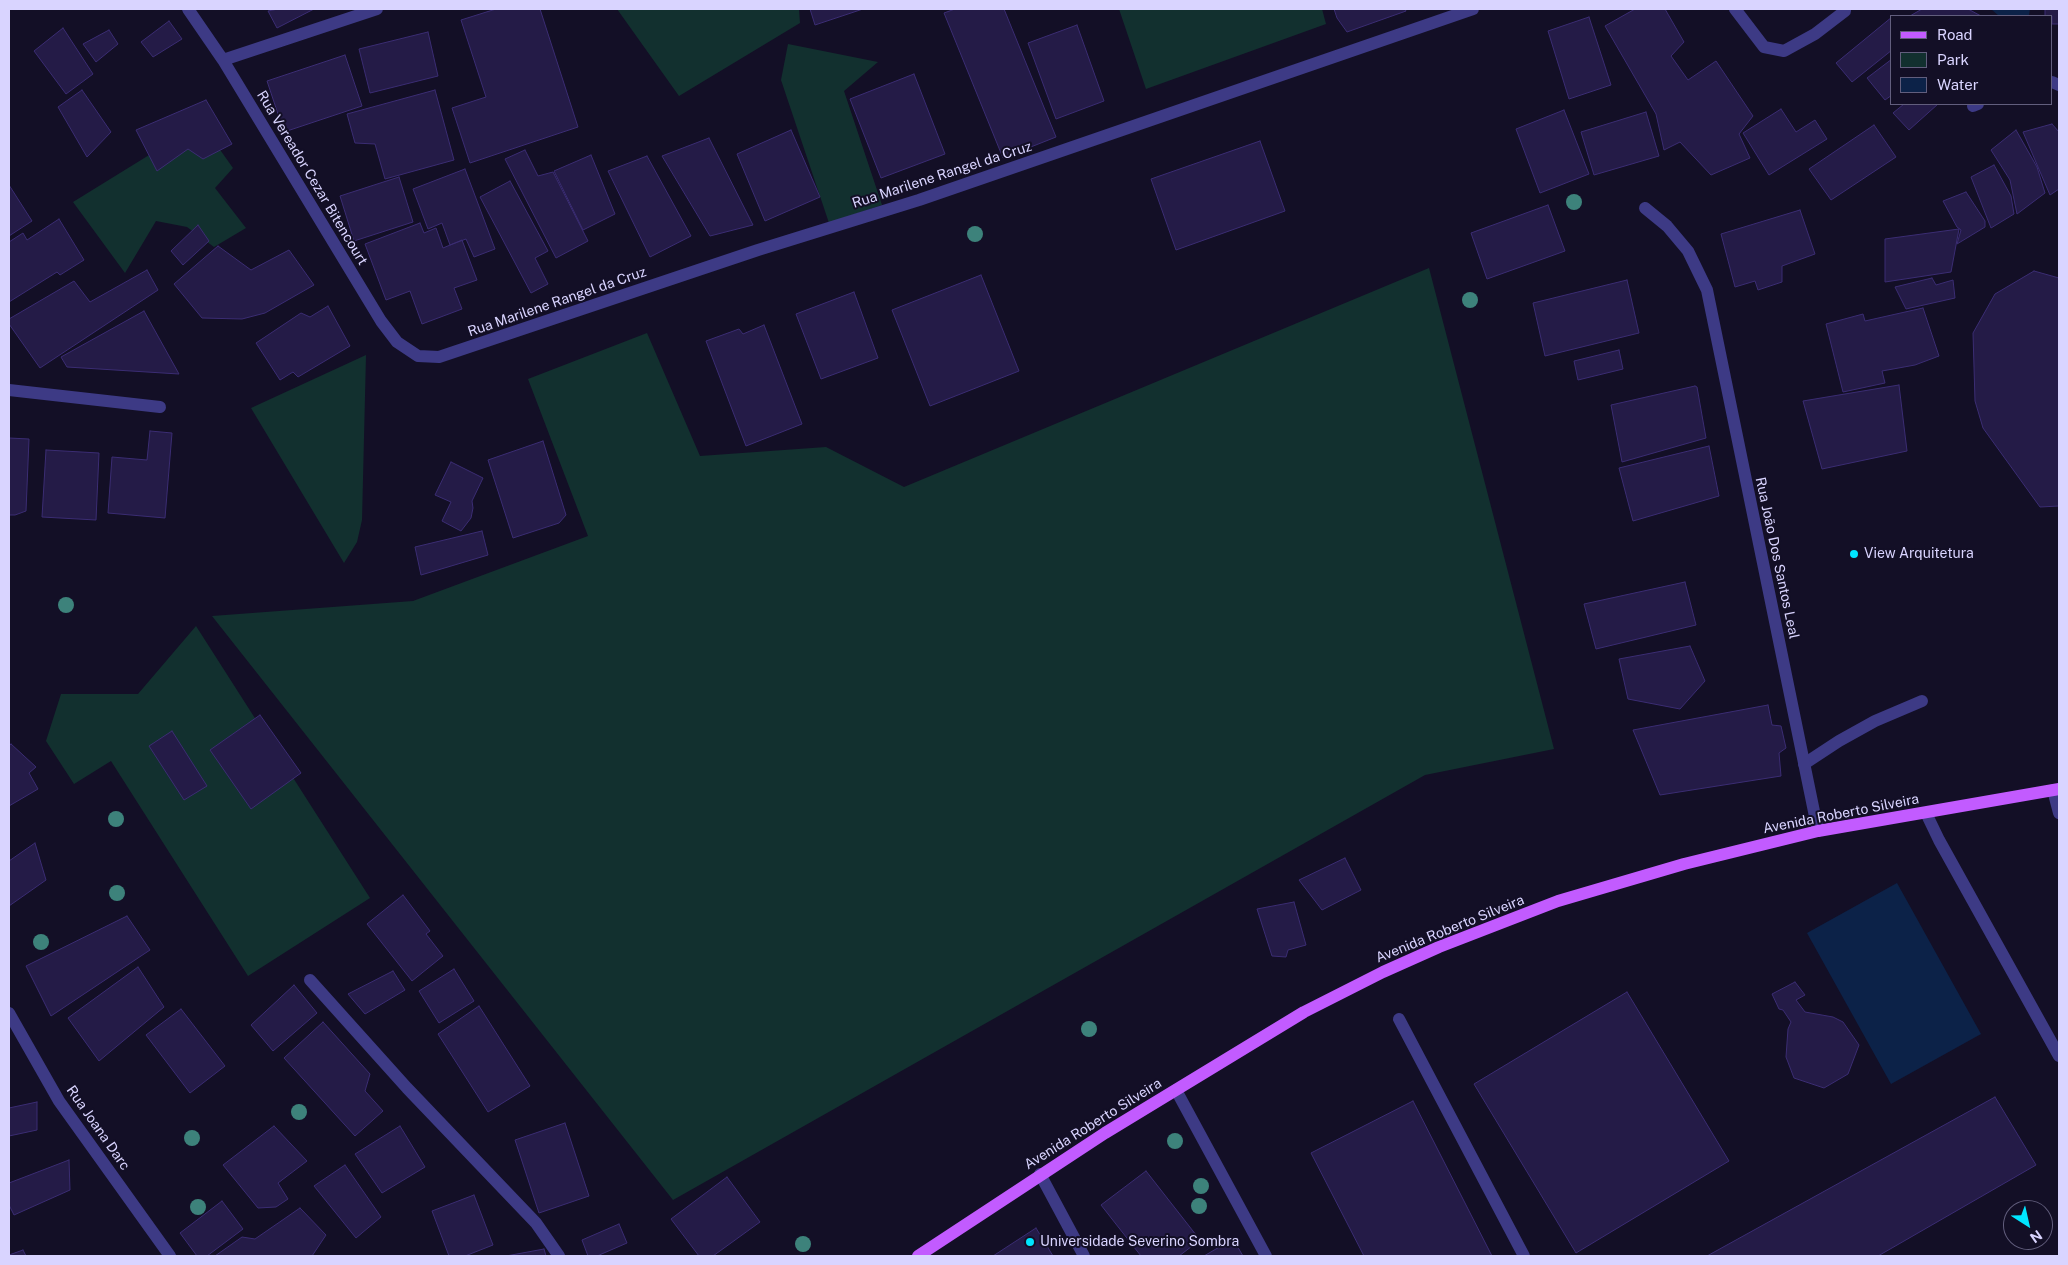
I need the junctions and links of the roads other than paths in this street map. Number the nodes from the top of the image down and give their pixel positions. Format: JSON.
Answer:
{"nodes":[{"id":1,"x":188,"y":9,"type":"edge"},
{"id":2,"x":377,"y":9,"type":"edge"},
{"id":3,"x":1473,"y":9,"type":"edge"},
{"id":4,"x":1735,"y":9,"type":"edge"},
{"id":5,"x":1845,"y":9,"type":"edge"},
{"id":6,"x":223,"y":60,"type":"junction"},
{"id":7,"x":1645,"y":208,"type":"dead end"},
{"id":8,"x":418,"y":356,"type":"joint"},
{"id":9,"x":9,"y":390,"type":"edge"},
{"id":10,"x":160,"y":407,"type":"dead end"},
{"id":11,"x":1922,"y":701,"type":"dead end"},
{"id":12,"x":1804,"y":764,"type":"junction"},
{"id":13,"x":2056,"y":790,"type":"edge"},
{"id":14,"x":1926,"y":813,"type":"junction"},
{"id":15,"x":2059,"y":813,"type":"edge"},
{"id":16,"x":1818,"y":831,"type":"junction"},
{"id":17,"x":310,"y":980,"type":"dead end"},
{"id":18,"x":9,"y":1013,"type":"edge"},
{"id":19,"x":1399,"y":1020,"type":"dead end"},
{"id":20,"x":2059,"y":1056,"type":"edge"},
{"id":21,"x":1176,"y":1090,"type":"junction"},
{"id":22,"x":1040,"y":1174,"type":"junction"},
{"id":23,"x":170,"y":1256,"type":"edge"},
{"id":24,"x":559,"y":1256,"type":"edge"},
{"id":25,"x":918,"y":1256,"type":"edge"},
{"id":26,"x":1084,"y":1256,"type":"edge"},
{"id":27,"x":1266,"y":1256,"type":"edge"},
{"id":28,"x":1524,"y":1256,"type":"edge"}],
"edges":[{"from":1,"to":6,"type":"street","name":"Rua Vereador Cezar Bitencourt"},
{"from":2,"to":6,"type":"street"},
{"from":3,"to":8,"type":"street","name":"Rua Marilene Rangel da Cruz"},
{"from":4,"to":5,"type":"street"},
{"from":6,"to":8,"type":"street","name":"Rua Vereador Cezar Bitencourt"},
{"from":7,"to":12,"type":"street","name":"Rua João Dos Santos Leal"},
{"from":9,"to":10,"type":"street"},
{"from":11,"to":12,"type":"street"},
{"from":12,"to":16,"type":"street","name":"Rua João Dos Santos Leal"},
{"from":13,"to":14,"type":"main road","name":"Avenida Roberto Silveira"},
{"from":13,"to":15,"type":"street"},
{"from":14,"to":16,"type":"main road","name":"Avenida Roberto Silveira"},
{"from":14,"to":20,"type":"street"},
{"from":16,"to":21,"type":"main road","name":"Avenida Roberto Silveira"},
{"from":17,"to":24,"type":"street"},
{"from":18,"to":23,"type":"street","name":"Rua Joana Darc"},
{"from":19,"to":28,"type":"street"},
{"from":21,"to":22,"type":"main road","name":"Avenida Roberto Silveira"},
{"from":21,"to":27,"type":"street"},
{"from":22,"to":25,"type":"main road","name":"Avenida Roberto Silveira"},
{"from":22,"to":26,"type":"street"}]}
